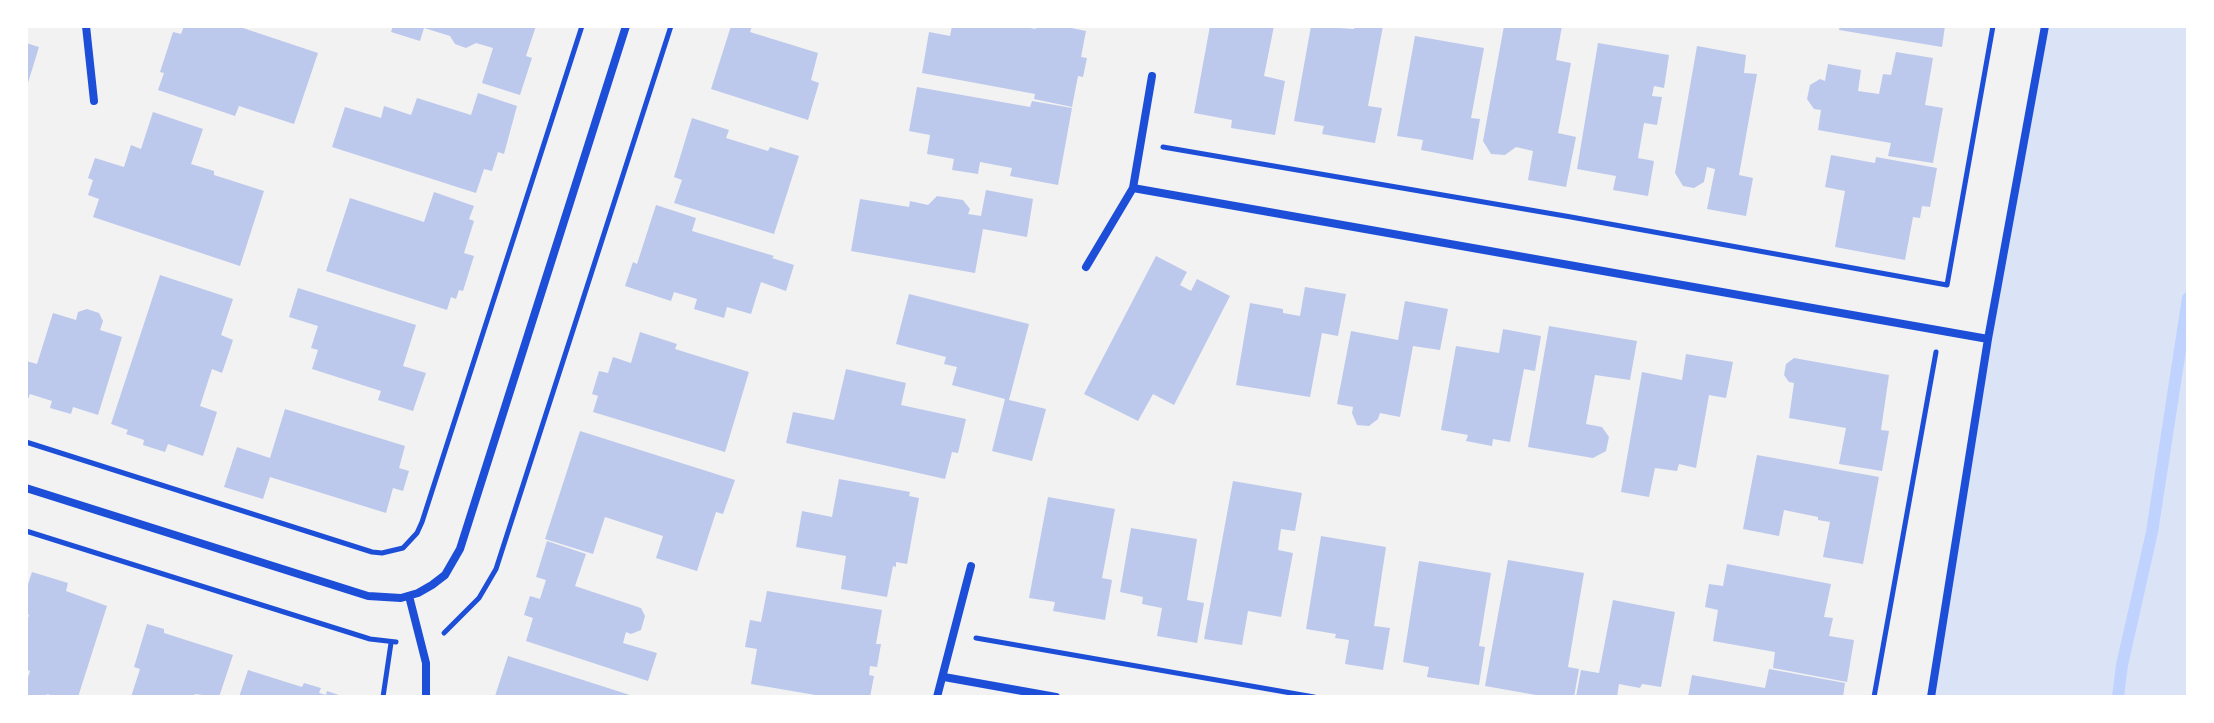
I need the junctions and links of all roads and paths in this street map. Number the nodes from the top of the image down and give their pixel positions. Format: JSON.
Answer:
{"nodes":[{"id":1,"x":86,"y":26,"type":"edge"},
{"id":2,"x":582,"y":26,"type":"edge"},
{"id":3,"x":626,"y":26,"type":"edge"},
{"id":4,"x":671,"y":26,"type":"edge"},
{"id":5,"x":1993,"y":26,"type":"edge"},
{"id":6,"x":2045,"y":26,"type":"edge"},
{"id":7,"x":1152,"y":76,"type":"dead end"},
{"id":8,"x":94,"y":101,"type":"dead end"},
{"id":9,"x":1141,"y":143,"type":"junction"},
{"id":10,"x":1133,"y":188,"type":"junction"},
{"id":11,"x":1086,"y":267,"type":"dead end"},
{"id":12,"x":1988,"y":339,"type":"junction"},
{"id":13,"x":1936,"y":352,"type":"dead end"},
{"id":14,"x":26,"y":442,"type":"edge"},
{"id":15,"x":26,"y":488,"type":"edge"},
{"id":16,"x":26,"y":531,"type":"edge"},
{"id":17,"x":971,"y":566,"type":"dead end"},
{"id":18,"x":409,"y":596,"type":"junction"},
{"id":19,"x":954,"y":634,"type":"junction"},
{"id":20,"x":440,"y":636,"type":"dead end"},
{"id":21,"x":391,"y":642,"type":"junction"},
{"id":22,"x":399,"y":642,"type":"dead end"},
{"id":23,"x":944,"y":677,"type":"junction"},
{"id":24,"x":383,"y":697,"type":"edge"},
{"id":25,"x":426,"y":697,"type":"edge"},
{"id":26,"x":937,"y":697,"type":"edge"},
{"id":27,"x":1056,"y":697,"type":"edge"},
{"id":28,"x":1314,"y":697,"type":"edge"},
{"id":29,"x":1874,"y":697,"type":"edge"},
{"id":30,"x":1931,"y":697,"type":"edge"}],
"edges":[{"from":1,"to":8,"type":"street"},
{"from":2,"to":14,"type":"path"},
{"from":3,"to":18,"type":"street"},
{"from":4,"to":20,"type":"path"},
{"from":5,"to":9,"type":"path"},
{"from":6,"to":12,"type":"street"},
{"from":7,"to":9,"type":"street"},
{"from":9,"to":10,"type":"street"},
{"from":10,"to":11,"type":"street"},
{"from":10,"to":12,"type":"street"},
{"from":12,"to":30,"type":"street"},
{"from":13,"to":29,"type":"path"},
{"from":15,"to":18,"type":"street"},
{"from":16,"to":21,"type":"path"},
{"from":17,"to":19,"type":"street"},
{"from":18,"to":25,"type":"street"},
{"from":19,"to":23,"type":"street"},
{"from":19,"to":28,"type":"path"},
{"from":21,"to":22,"type":"path"},
{"from":21,"to":24,"type":"path"},
{"from":23,"to":26,"type":"street"},
{"from":23,"to":27,"type":"street"}]}
